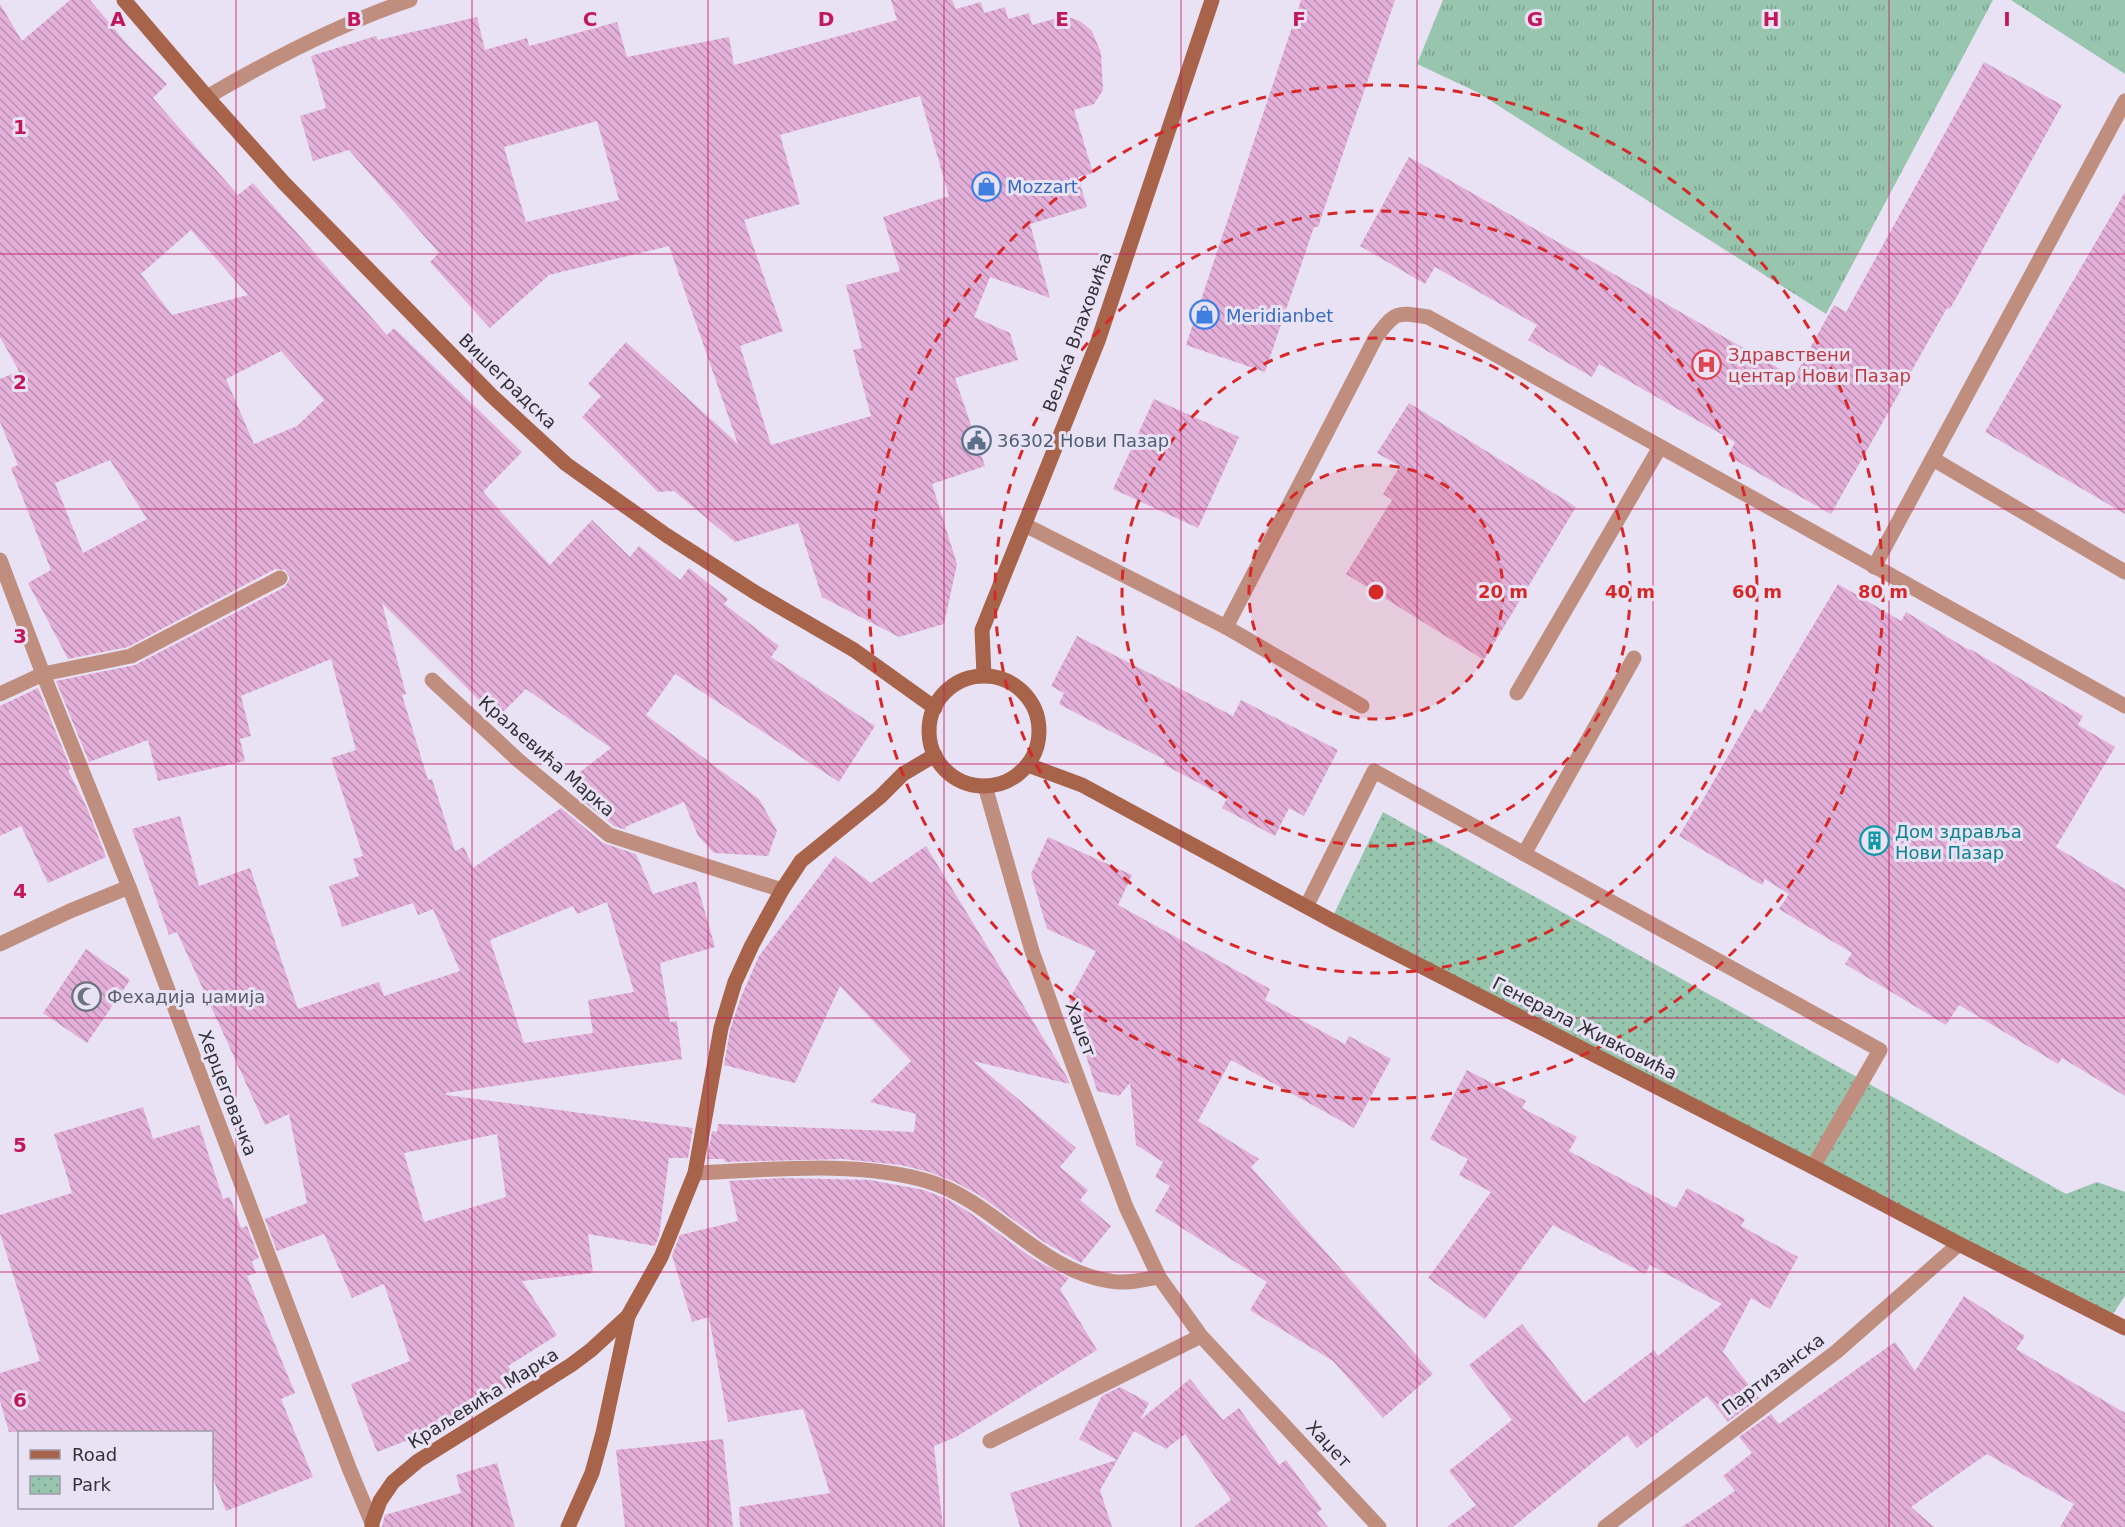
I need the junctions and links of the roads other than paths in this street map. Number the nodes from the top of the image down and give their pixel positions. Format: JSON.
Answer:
{"nodes":[{"id":1,"x":124,"y":0,"type":"edge"},
{"id":2,"x":410,"y":0,"type":"edge"},
{"id":3,"x":1208,"y":0,"type":"edge"},
{"id":4,"x":207,"y":97,"type":"junction"},
{"id":5,"x":2125,"y":101,"type":"edge"},
{"id":6,"x":1660,"y":447,"type":"junction"},
{"id":7,"x":1933,"y":459,"type":"junction"},
{"id":8,"x":1025,"y":525,"type":"junction"},
{"id":9,"x":0,"y":560,"type":"edge"},
{"id":10,"x":1874,"y":567,"type":"junction"},
{"id":11,"x":2125,"y":572,"type":"edge"},
{"id":12,"x":280,"y":578,"type":"dead end"},
{"id":13,"x":1226,"y":627,"type":"junction"},
{"id":14,"x":1634,"y":658,"type":"dead end"},
{"id":15,"x":43,"y":674,"type":"junction"},
{"id":16,"x":984,"y":675,"type":"junction"},
{"id":17,"x":432,"y":680,"type":"dead end"},
{"id":18,"x":1517,"y":693,"type":"dead end"},
{"id":19,"x":0,"y":694,"type":"edge"},
{"id":20,"x":1362,"y":706,"type":"dead end"},
{"id":21,"x":2125,"y":706,"type":"edge"},
{"id":22,"x":935,"y":708,"type":"junction"},
{"id":23,"x":935,"y":755,"type":"junction"},
{"id":24,"x":1028,"y":765,"type":"junction"},
{"id":25,"x":985,"y":786,"type":"junction"},
{"id":26,"x":1524,"y":854,"type":"junction"},
{"id":27,"x":129,"y":887,"type":"junction"},
{"id":28,"x":782,"y":890,"type":"junction"},
{"id":29,"x":1307,"y":906,"type":"junction"},
{"id":30,"x":0,"y":944,"type":"edge"},
{"id":31,"x":1813,"y":1167,"type":"junction"},
{"id":32,"x":695,"y":1173,"type":"junction"},
{"id":33,"x":1959,"y":1244,"type":"junction"},
{"id":34,"x":1160,"y":1277,"type":"junction"},
{"id":35,"x":628,"y":1316,"type":"junction"},
{"id":36,"x":2125,"y":1328,"type":"edge"},
{"id":37,"x":1201,"y":1336,"type":"junction"},
{"id":38,"x":990,"y":1441,"type":"dead end"},
{"id":39,"x":372,"y":1525,"type":"edge"},
{"id":40,"x":568,"y":1527,"type":"edge"},
{"id":41,"x":1379,"y":1527,"type":"edge"},
{"id":42,"x":1605,"y":1527,"type":"edge"}],
"edges":[{"from":1,"to":4,"type":"street","name":"Вишеградска"},
{"from":2,"to":4,"type":"street"},
{"from":3,"to":8,"type":"street","name":"Вељка Влаховића"},
{"from":4,"to":22,"type":"street","name":"Вишеградска"},
{"from":5,"to":7,"type":"street"},
{"from":6,"to":10,"type":"street"},
{"from":6,"to":13,"type":"street"},
{"from":6,"to":18,"type":"street"},
{"from":7,"to":10,"type":"street"},
{"from":7,"to":11,"type":"street"},
{"from":8,"to":13,"type":"street"},
{"from":8,"to":16,"type":"street","name":"Вељка Влаховића"},
{"from":9,"to":15,"type":"street","name":"Херцеговачка"},
{"from":10,"to":21,"type":"street"},
{"from":12,"to":15,"type":"street"},
{"from":13,"to":20,"type":"street"},
{"from":14,"to":26,"type":"street"},
{"from":15,"to":19,"type":"street"},
{"from":15,"to":27,"type":"street","name":"Херцеговачка"},
{"from":16,"to":22,"type":"street"},
{"from":16,"to":24,"type":"street"},
{"from":17,"to":28,"type":"street","name":"Краљевића Марка"},
{"from":22,"to":23,"type":"street"},
{"from":23,"to":25,"type":"street"},
{"from":23,"to":28,"type":"street","name":"Краљевића Марка"},
{"from":24,"to":25,"type":"street"},
{"from":24,"to":29,"type":"street","name":"Генерала Живковића"},
{"from":25,"to":34,"type":"street","name":"Хаџет"},
{"from":26,"to":29,"type":"street"},
{"from":26,"to":31,"type":"street"},
{"from":27,"to":30,"type":"street"},
{"from":27,"to":39,"type":"street","name":"Херцеговачка"},
{"from":28,"to":32,"type":"street","name":"Краљевића Марка"},
{"from":29,"to":31,"type":"street","name":"Генерала Живковића"},
{"from":31,"to":33,"type":"street","name":"Генерала Живковића"},
{"from":32,"to":34,"type":"street"},
{"from":32,"to":35,"type":"street","name":"Краљевића Марка"},
{"from":33,"to":36,"type":"street","name":"Генерала Живковића"},
{"from":33,"to":42,"type":"street","name":"Партизанска"},
{"from":34,"to":37,"type":"street","name":"Хаџет"},
{"from":35,"to":39,"type":"street","name":"Краљевића Марка"},
{"from":35,"to":40,"type":"street","name":"Краљевића Марка"},
{"from":37,"to":38,"type":"street"},
{"from":37,"to":41,"type":"street","name":"Хаџет"}]}
